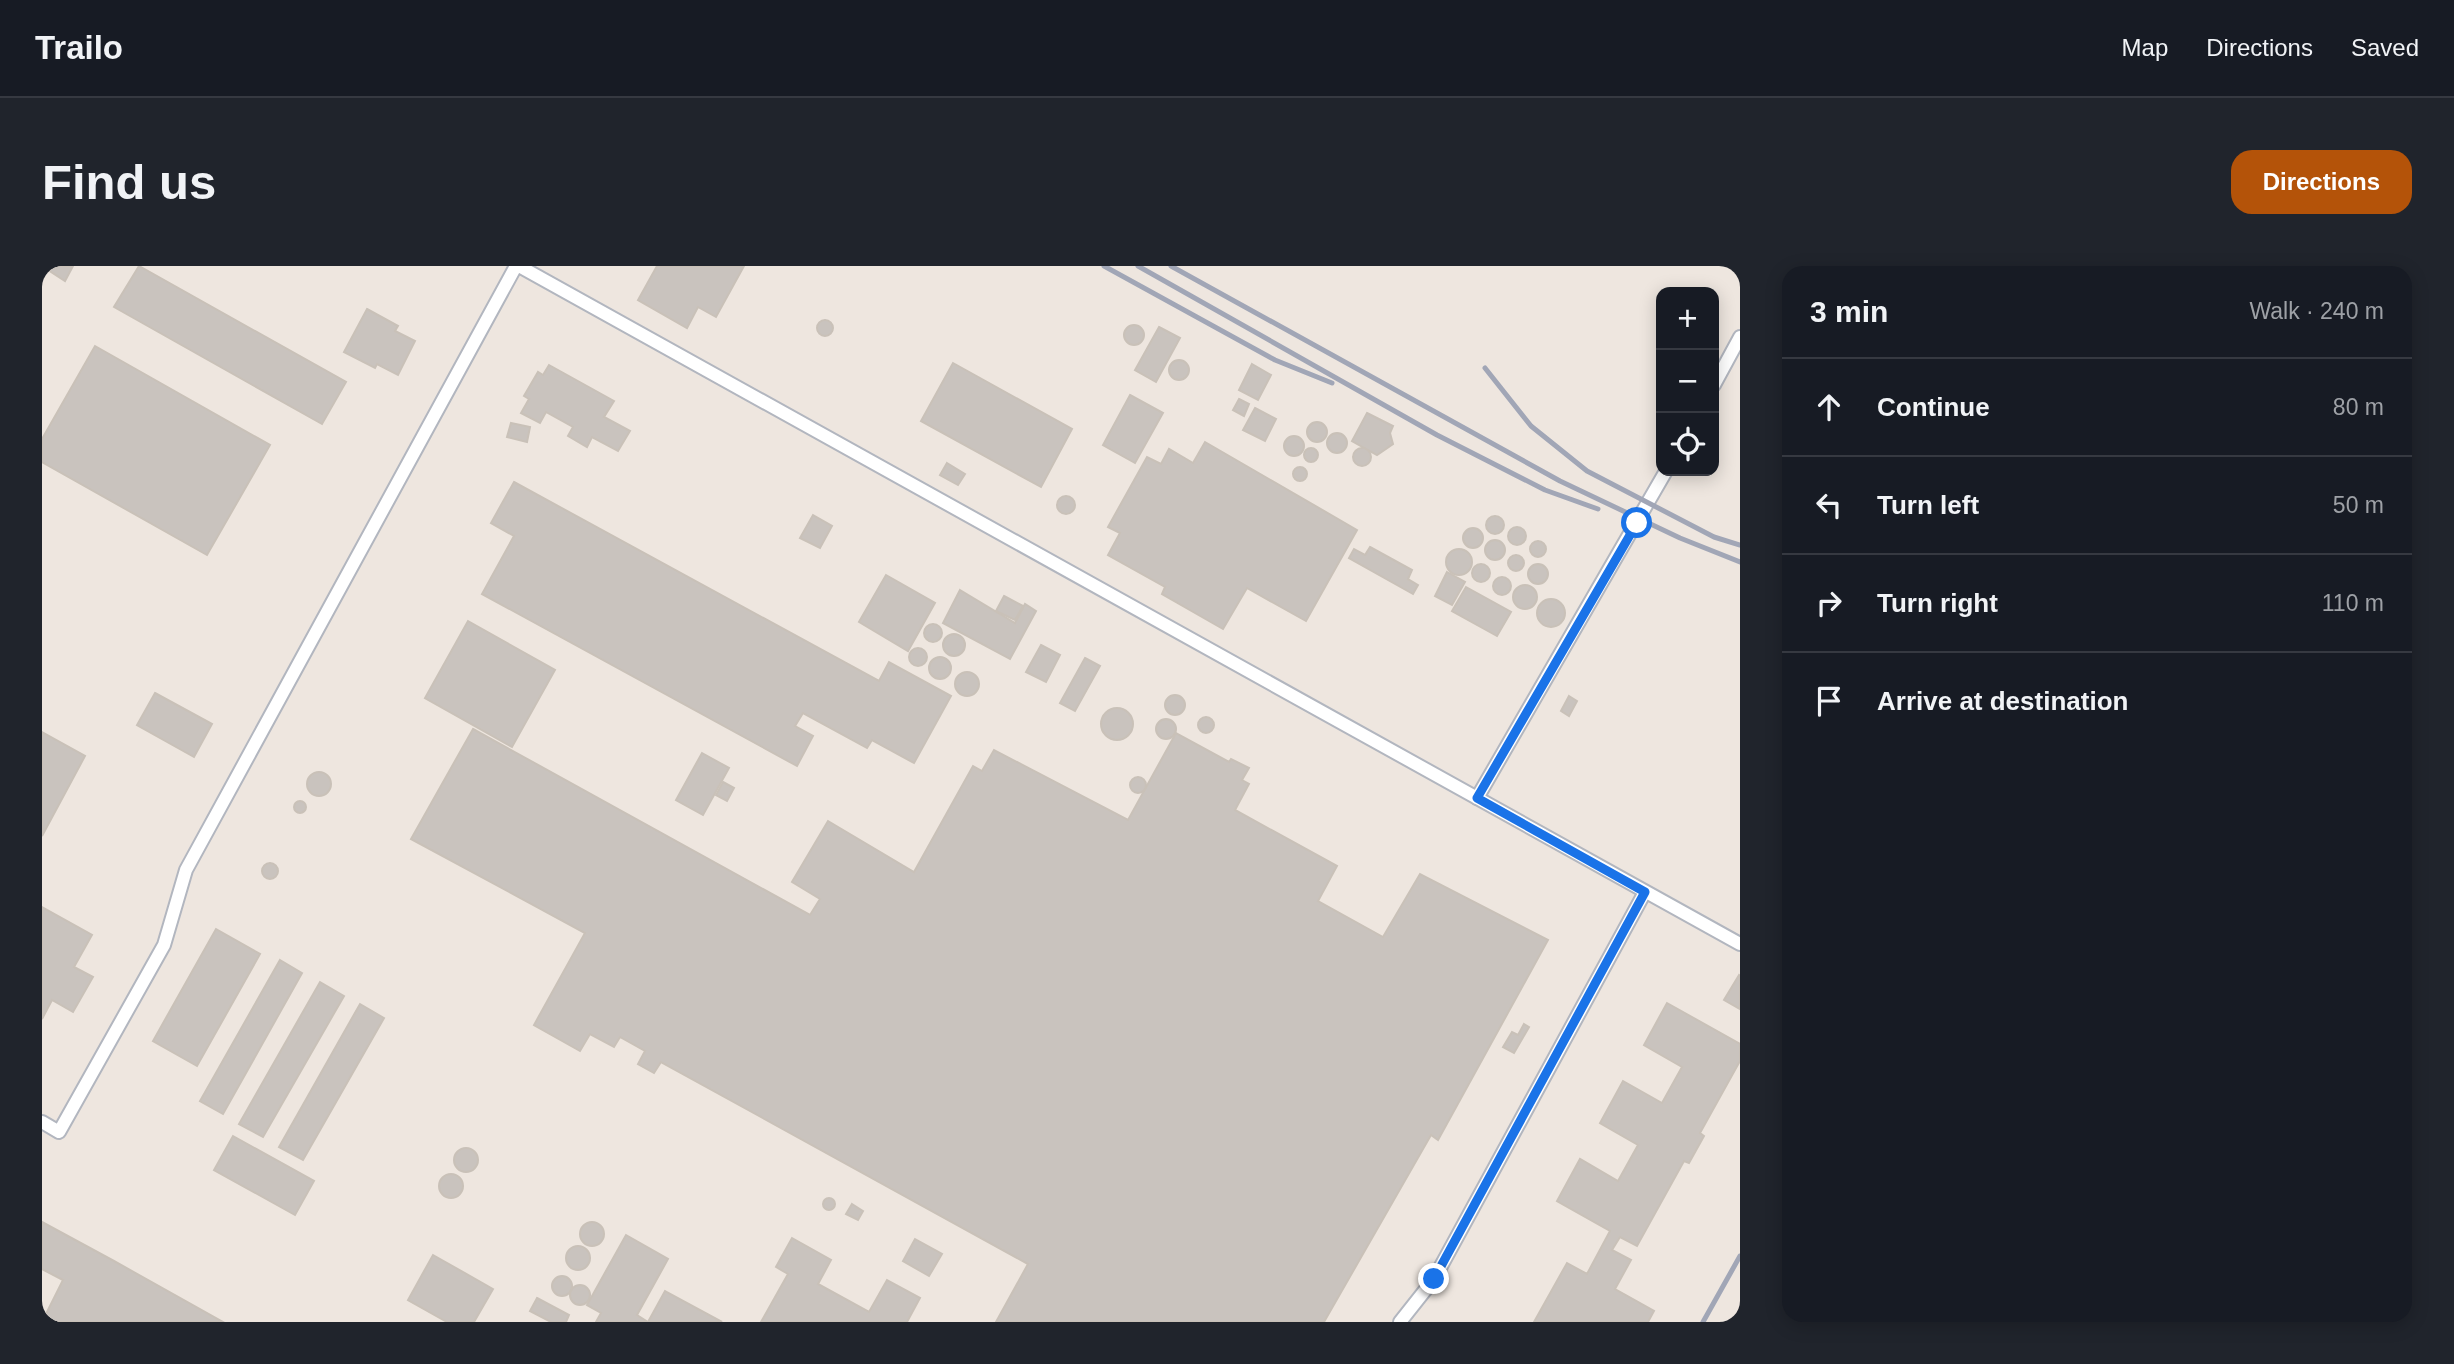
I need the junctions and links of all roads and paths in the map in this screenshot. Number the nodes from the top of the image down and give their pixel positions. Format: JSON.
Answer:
{"nodes":[{"id":1,"x":517,"y":266,"type":"edge"},
{"id":2,"x":1740,"y":337,"type":"edge"},
{"id":3,"x":1719,"y":375,"type":"edge"},
{"id":4,"x":1663,"y":476,"type":"edge"},
{"id":5,"x":1477,"y":798,"type":"junction"},
{"id":6,"x":1645,"y":892,"type":"junction"},
{"id":7,"x":1740,"y":944,"type":"edge"},
{"id":8,"x":42,"y":1122,"type":"edge"},
{"id":9,"x":1400,"y":1322,"type":"edge"}],
"edges":[{"from":1,"to":5,"type":"lane"},
{"from":1,"to":8,"type":"lane"},
{"from":2,"to":3,"type":"lane"},
{"from":4,"to":5,"type":"lane"},
{"from":5,"to":6,"type":"lane"},
{"from":6,"to":7,"type":"lane"},
{"from":6,"to":9,"type":"lane"}]}
